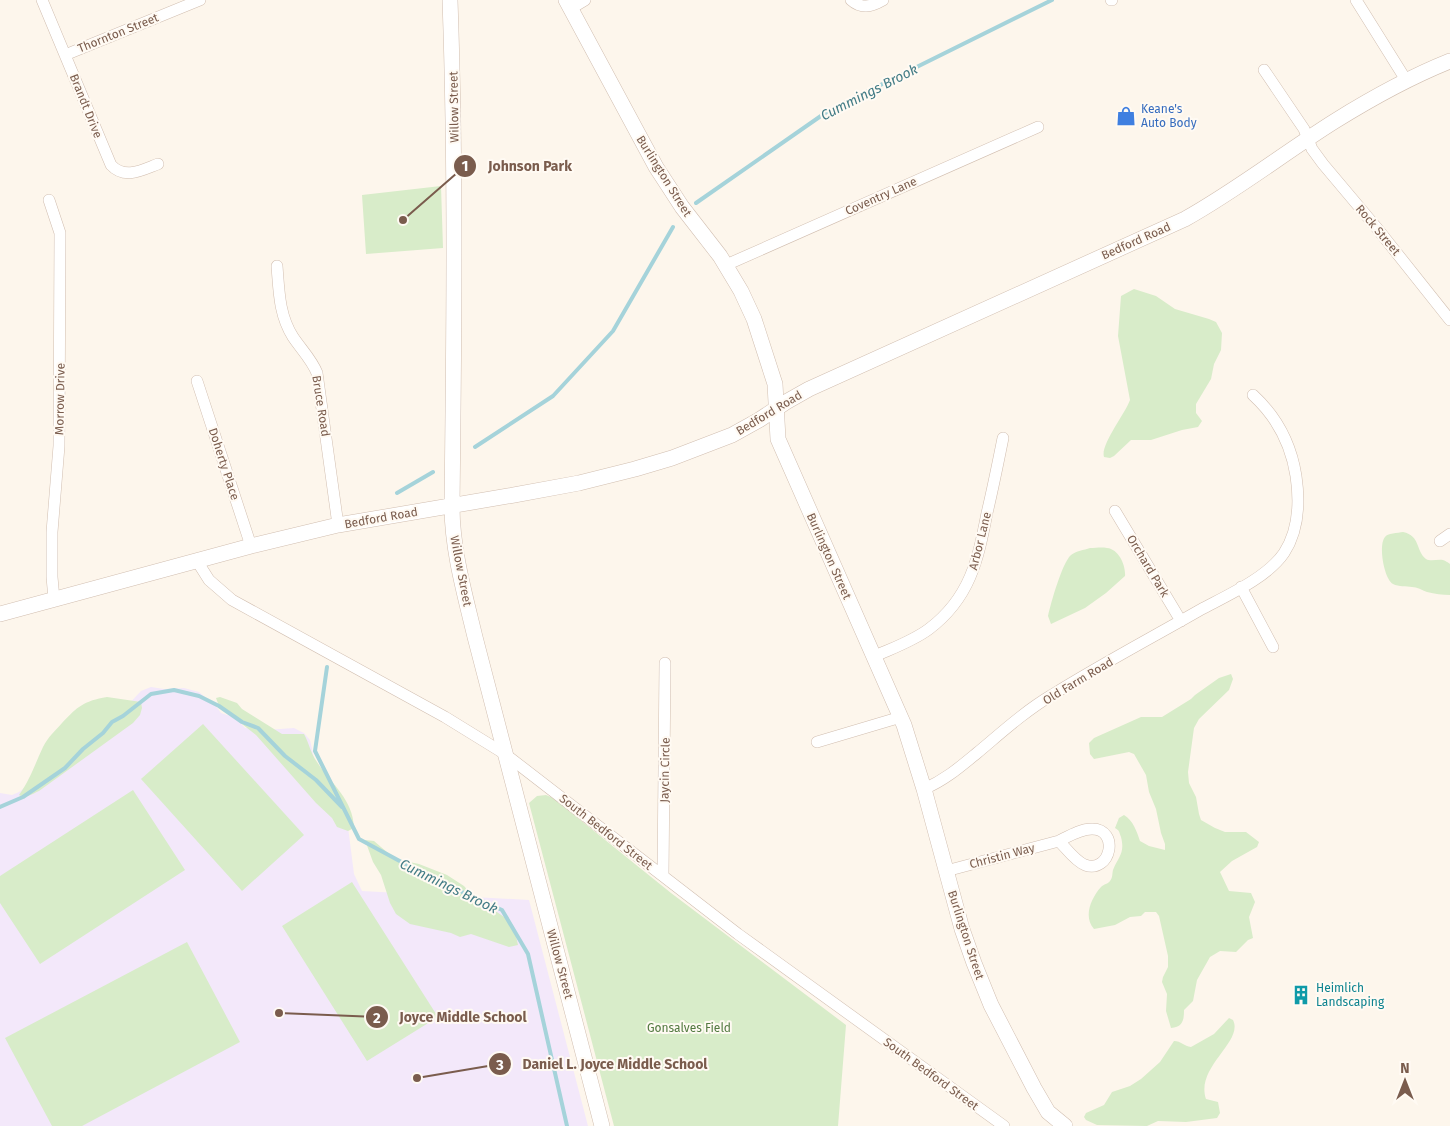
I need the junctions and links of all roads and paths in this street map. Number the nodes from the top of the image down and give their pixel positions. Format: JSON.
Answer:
{"nodes":[{"id":1,"x":42,"y":0,"type":"edge"},
{"id":2,"x":200,"y":0,"type":"edge"},
{"id":3,"x":450,"y":0,"type":"edge"},
{"id":4,"x":585,"y":0,"type":"edge"},
{"id":5,"x":851,"y":0,"type":"edge"},
{"id":6,"x":883,"y":0,"type":"edge"},
{"id":7,"x":1356,"y":0,"type":"edge"},
{"id":8,"x":568,"y":4,"type":"edge"},
{"id":9,"x":65,"y":55,"type":"junction"},
{"id":10,"x":1450,"y":61,"type":"edge"},
{"id":11,"x":1264,"y":70,"type":"dead end"},
{"id":12,"x":1406,"y":80,"type":"junction"},
{"id":13,"x":1038,"y":128,"type":"dead end"},
{"id":14,"x":1308,"y":139,"type":"junction"},
{"id":15,"x":158,"y":164,"type":"dead end"},
{"id":16,"x":48,"y":200,"type":"dead end"},
{"id":17,"x":726,"y":265,"type":"junction"},
{"id":18,"x":277,"y":266,"type":"dead end"},
{"id":19,"x":1450,"y":320,"type":"edge"},
{"id":20,"x":197,"y":381,"type":"dead end"},
{"id":21,"x":1253,"y":395,"type":"dead end"},
{"id":22,"x":776,"y":409,"type":"junction"},
{"id":23,"x":1003,"y":438,"type":"dead end"},
{"id":24,"x":452,"y":506,"type":"junction"},
{"id":25,"x":1115,"y":510,"type":"dead end"},
{"id":26,"x":338,"y":525,"type":"junction"},
{"id":27,"x":251,"y":546,"type":"junction"},
{"id":28,"x":198,"y":561,"type":"junction"},
{"id":29,"x":1241,"y":587,"type":"junction"},
{"id":30,"x":54,"y":599,"type":"junction"},
{"id":31,"x":0,"y":614,"type":"edge"},
{"id":32,"x":1181,"y":621,"type":"junction"},
{"id":33,"x":1273,"y":647,"type":"dead end"},
{"id":34,"x":875,"y":656,"type":"junction"},
{"id":35,"x":665,"y":663,"type":"dead end"},
{"id":36,"x":901,"y":716,"type":"junction"},
{"id":37,"x":817,"y":742,"type":"dead end"},
{"id":38,"x":505,"y":754,"type":"junction"},
{"id":39,"x":924,"y":789,"type":"junction"},
{"id":40,"x":1059,"y":841,"type":"dead end"},
{"id":41,"x":946,"y":871,"type":"junction"},
{"id":42,"x":663,"y":876,"type":"junction"},
{"id":43,"x":602,"y":1126,"type":"edge"},
{"id":44,"x":1004,"y":1126,"type":"edge"},
{"id":45,"x":1065,"y":1126,"type":"edge"}],
"edges":[{"from":1,"to":9,"type":"street","name":"Brandt Drive"},
{"from":2,"to":9,"type":"street","name":"Thornton Street"},
{"from":3,"to":24,"type":"street","name":"Willow Street"},
{"from":4,"to":8,"type":"street"},
{"from":5,"to":6,"type":"street"},
{"from":7,"to":12,"type":"street"},
{"from":8,"to":17,"type":"street","name":"Burlington Street"},
{"from":9,"to":15,"type":"street","name":"Brandt Drive"},
{"from":10,"to":12,"type":"street","name":"Bedford Road"},
{"from":11,"to":14,"type":"street","name":"Rock Street"},
{"from":12,"to":14,"type":"street","name":"Bedford Road"},
{"from":13,"to":17,"type":"street","name":"Coventry Lane"},
{"from":14,"to":19,"type":"street","name":"Rock Street"},
{"from":14,"to":22,"type":"street","name":"Bedford Road"},
{"from":16,"to":30,"type":"street","name":"Morrow Drive"},
{"from":17,"to":22,"type":"street","name":"Burlington Street"},
{"from":18,"to":26,"type":"street","name":"Bruce Road"},
{"from":20,"to":27,"type":"street","name":"Doherty Place"},
{"from":21,"to":29,"type":"street","name":"Old Farm Road"},
{"from":22,"to":24,"type":"street","name":"Bedford Road"},
{"from":22,"to":34,"type":"street","name":"Burlington Street"},
{"from":23,"to":34,"type":"street","name":"Arbor Lane"},
{"from":24,"to":26,"type":"street","name":"Bedford Road"},
{"from":24,"to":38,"type":"street","name":"Willow Street"},
{"from":25,"to":32,"type":"street","name":"Orchard Park"},
{"from":26,"to":27,"type":"street","name":"Bedford Road"},
{"from":27,"to":28,"type":"street","name":"Bedford Road"},
{"from":28,"to":30,"type":"street","name":"Bedford Road"},
{"from":28,"to":38,"type":"street","name":"South Bedford Street"},
{"from":29,"to":32,"type":"street","name":"Old Farm Road"},
{"from":29,"to":33,"type":"street"},
{"from":30,"to":31,"type":"street","name":"Bedford Road"},
{"from":32,"to":39,"type":"street","name":"Old Farm Road"},
{"from":34,"to":36,"type":"street","name":"Burlington Street"},
{"from":35,"to":42,"type":"street","name":"Jaycin Circle"},
{"from":36,"to":37,"type":"street"},
{"from":36,"to":39,"type":"street","name":"Burlington Street"},
{"from":38,"to":42,"type":"street","name":"South Bedford Street"},
{"from":38,"to":43,"type":"street","name":"Willow Street"},
{"from":39,"to":41,"type":"street","name":"Burlington Street"},
{"from":40,"to":41,"type":"street","name":"Christin Way"},
{"from":41,"to":45,"type":"street","name":"Burlington Street"},
{"from":42,"to":44,"type":"street","name":"South Bedford Street"}]}
